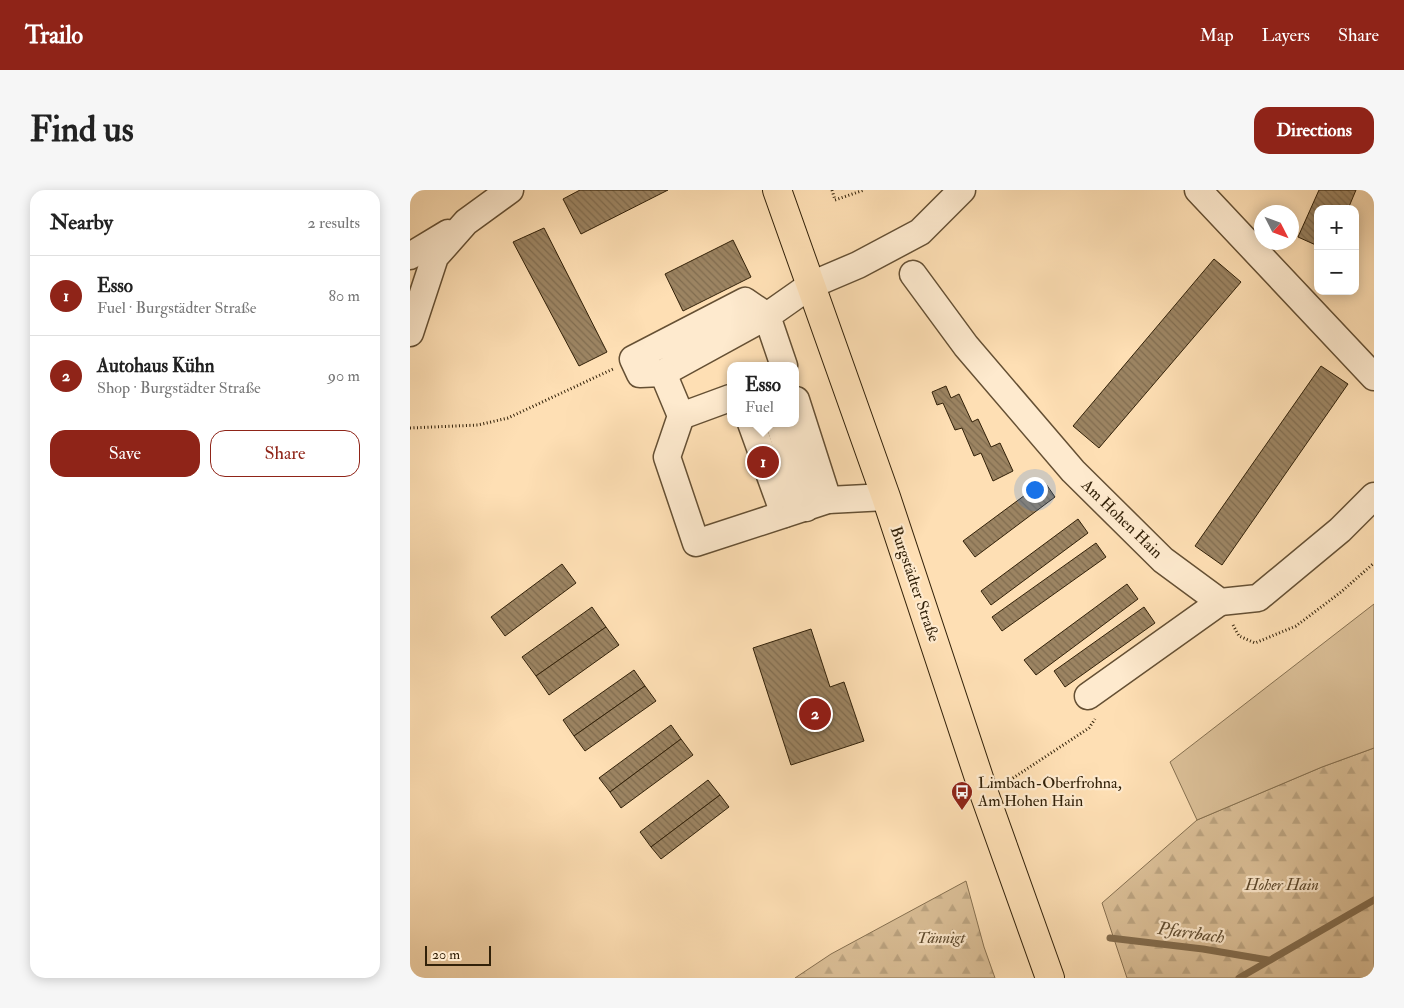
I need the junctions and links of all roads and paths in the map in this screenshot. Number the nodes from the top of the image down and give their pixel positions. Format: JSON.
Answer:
{"nodes":[{"id":1,"x":510,"y":190,"type":"edge"},
{"id":2,"x":777,"y":190,"type":"edge"},
{"id":3,"x":832,"y":190,"type":"edge"},
{"id":4,"x":864,"y":190,"type":"edge"},
{"id":5,"x":962,"y":190,"type":"edge"},
{"id":6,"x":1198,"y":190,"type":"edge"},
{"id":7,"x":466,"y":222,"type":"junction"},
{"id":8,"x":410,"y":256,"type":"edge"},
{"id":9,"x":913,"y":274,"type":"dead end"},
{"id":10,"x":811,"y":285,"type":"junction"},
{"id":11,"x":767,"y":316,"type":"junction"},
{"id":12,"x":410,"y":332,"type":"edge"},
{"id":13,"x":633,"y":360,"type":"junction"},
{"id":14,"x":783,"y":362,"type":"edge"},
{"id":15,"x":663,"y":373,"type":"junction"},
{"id":16,"x":1374,"y":377,"type":"edge"},
{"id":17,"x":727,"y":400,"type":"edge"},
{"id":18,"x":678,"y":424,"type":"junction"},
{"id":19,"x":754,"y":427,"type":"edge"},
{"id":20,"x":780,"y":427,"type":"edge"},
{"id":21,"x":799,"y":427,"type":"edge"},
{"id":22,"x":410,"y":428,"type":"edge"},
{"id":23,"x":691,"y":476,"type":"dead end"},
{"id":24,"x":1374,"y":496,"type":"edge"},
{"id":25,"x":886,"y":497,"type":"junction"},
{"id":26,"x":806,"y":507,"type":"junction"},
{"id":27,"x":1374,"y":564,"type":"edge"},
{"id":28,"x":1220,"y":602,"type":"junction"},
{"id":29,"x":1088,"y":696,"type":"joint"},
{"id":30,"x":985,"y":796,"type":"junction"},
{"id":31,"x":1050,"y":978,"type":"edge"}],
"edges":[{"from":1,"to":7,"type":"street"},
{"from":2,"to":10,"type":"main road","name":"Burgstädter Straße"},
{"from":3,"to":4,"type":"path"},
{"from":5,"to":10,"type":"street"},
{"from":6,"to":16,"type":"street"},
{"from":7,"to":8,"type":"street"},
{"from":7,"to":12,"type":"street"},
{"from":9,"to":28,"type":"street","name":"Am Hohen Hain"},
{"from":10,"to":11,"type":"street"},
{"from":10,"to":25,"type":"main road","name":"Burgstädter Straße"},
{"from":11,"to":13,"type":"street"},
{"from":11,"to":14,"type":"street"},
{"from":11,"to":15,"type":"street"},
{"from":13,"to":15,"type":"street"},
{"from":13,"to":22,"type":"path"},
{"from":15,"to":18,"type":"street"},
{"from":17,"to":18,"type":"street"},
{"from":18,"to":23,"type":"street"},
{"from":18,"to":26,"type":"street"},
{"from":19,"to":26,"type":"street"},
{"from":20,"to":26,"type":"street"},
{"from":21,"to":26,"type":"street"},
{"from":24,"to":28,"type":"street"},
{"from":25,"to":26,"type":"street"},
{"from":25,"to":30,"type":"main road","name":"Burgstädter Straße"},
{"from":27,"to":28,"type":"path"},
{"from":28,"to":29,"type":"street"},
{"from":29,"to":30,"type":"path"},
{"from":30,"to":31,"type":"main road","name":"Burgstädter Straße"}]}
